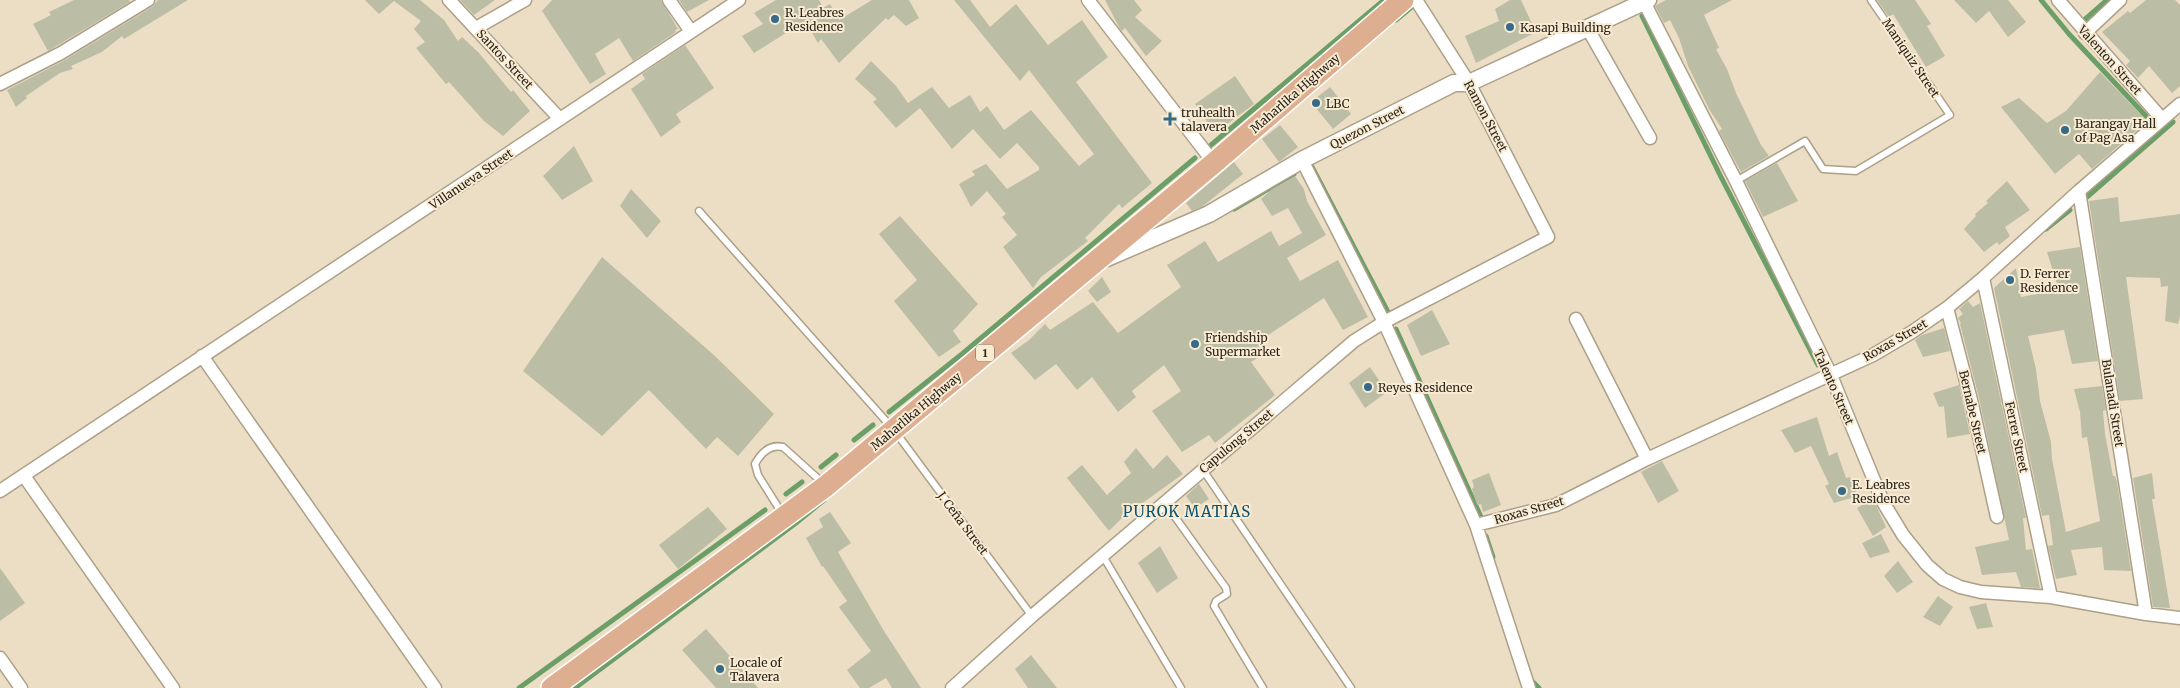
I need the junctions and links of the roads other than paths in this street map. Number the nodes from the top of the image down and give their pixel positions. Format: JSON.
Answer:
{"nodes":[{"id":1,"x":148,"y":0,"type":"edge"},
{"id":2,"x":449,"y":0,"type":"edge"},
{"id":3,"x":525,"y":0,"type":"edge"},
{"id":4,"x":669,"y":0,"type":"edge"},
{"id":5,"x":739,"y":0,"type":"edge"},
{"id":6,"x":1088,"y":0,"type":"edge"},
{"id":7,"x":1403,"y":0,"type":"edge"},
{"id":8,"x":1416,"y":0,"type":"edge"},
{"id":9,"x":1872,"y":0,"type":"edge"},
{"id":10,"x":2058,"y":0,"type":"edge"},
{"id":11,"x":2120,"y":0,"type":"edge"},
{"id":12,"x":1645,"y":1,"type":"edge"},
{"id":13,"x":476,"y":28,"type":"junction"},
{"id":14,"x":1588,"y":29,"type":"junction"},
{"id":15,"x":690,"y":30,"type":"junction"},
{"id":16,"x":2085,"y":33,"type":"junction"},
{"id":17,"x":1469,"y":83,"type":"junction"},
{"id":18,"x":0,"y":84,"type":"edge"},
{"id":19,"x":2180,"y":104,"type":"edge"},
{"id":20,"x":560,"y":119,"type":"junction"},
{"id":21,"x":2162,"y":119,"type":"junction"},
{"id":22,"x":1650,"y":138,"type":"dead end"},
{"id":23,"x":1302,"y":160,"type":"junction"},
{"id":24,"x":1214,"y":163,"type":"junction"},
{"id":25,"x":1736,"y":181,"type":"junction"},
{"id":26,"x":2079,"y":191,"type":"junction"},
{"id":27,"x":699,"y":211,"type":"dead end"},
{"id":28,"x":1548,"y":236,"type":"joint"},
{"id":29,"x":1089,"y":266,"type":"junction"},
{"id":30,"x":1983,"y":278,"type":"junction"},
{"id":31,"x":1947,"y":308,"type":"junction"},
{"id":32,"x":1576,"y":319,"type":"dead end"},
{"id":33,"x":1384,"y":322,"type":"junction"},
{"id":34,"x":202,"y":356,"type":"junction"},
{"id":35,"x":1830,"y":373,"type":"junction"},
{"id":36,"x":894,"y":430,"type":"junction"},
{"id":37,"x":1647,"y":459,"type":"junction"},
{"id":38,"x":1202,"y":469,"type":"junction"},
{"id":39,"x":24,"y":476,"type":"junction"},
{"id":40,"x":826,"y":486,"type":"junction"},
{"id":41,"x":0,"y":491,"type":"edge"},
{"id":42,"x":1164,"y":503,"type":"junction"},
{"id":43,"x":1997,"y":517,"type":"dead end"},
{"id":44,"x":785,"y":518,"type":"junction"},
{"id":45,"x":1476,"y":525,"type":"junction"},
{"id":46,"x":1103,"y":556,"type":"junction"},
{"id":47,"x":2051,"y":596,"type":"junction"},
{"id":48,"x":2146,"y":614,"type":"junction"},
{"id":49,"x":1032,"y":616,"type":"junction"},
{"id":50,"x":2180,"y":618,"type":"edge"},
{"id":51,"x":0,"y":658,"type":"edge"},
{"id":52,"x":21,"y":688,"type":"edge"},
{"id":53,"x":173,"y":688,"type":"edge"},
{"id":54,"x":435,"y":688,"type":"edge"},
{"id":55,"x":552,"y":688,"type":"edge"},
{"id":56,"x":952,"y":688,"type":"edge"},
{"id":57,"x":1181,"y":688,"type":"edge"},
{"id":58,"x":1263,"y":688,"type":"edge"},
{"id":59,"x":1351,"y":688,"type":"edge"},
{"id":60,"x":1529,"y":688,"type":"edge"}],
"edges":[{"from":1,"to":18,"type":"street"},
{"from":2,"to":13,"type":"street","name":"Santos Street"},
{"from":3,"to":13,"type":"street"},
{"from":4,"to":15,"type":"street"},
{"from":5,"to":15,"type":"street","name":"Villanueva Street"},
{"from":6,"to":24,"type":"street"},
{"from":7,"to":24,"type":"main road","name":"Maharlika Highway","number":"1"},
{"from":8,"to":17,"type":"street","name":"Ramon Street"},
{"from":9,"to":25,"type":"lane","name":"Maniquiz Street"},
{"from":10,"to":16,"type":"street","name":"Valenton Street"},
{"from":11,"to":16,"type":"street"},
{"from":12,"to":14,"type":"street","name":"Quezon Street"},
{"from":12,"to":25,"type":"street","name":"Talento Street"},
{"from":13,"to":20,"type":"street","name":"Santos Street"},
{"from":14,"to":17,"type":"street","name":"Quezon Street"},
{"from":14,"to":22,"type":"street"},
{"from":15,"to":20,"type":"street","name":"Villanueva Street"},
{"from":16,"to":21,"type":"street","name":"Valenton Street"},
{"from":17,"to":23,"type":"street","name":"Quezon Street"},
{"from":17,"to":28,"type":"street","name":"Ramon Street"},
{"from":19,"to":21,"type":"street","name":"Roxas Street"},
{"from":20,"to":34,"type":"street","name":"Villanueva Street"},
{"from":21,"to":26,"type":"street","name":"Roxas Street"},
{"from":23,"to":29,"type":"street","name":"Quezon Street"},
{"from":23,"to":33,"type":"street"},
{"from":24,"to":29,"type":"main road","name":"Maharlika Highway","number":"1"},
{"from":25,"to":35,"type":"street","name":"Talento Street"},
{"from":26,"to":30,"type":"street","name":"Roxas Street"},
{"from":26,"to":48,"type":"street","name":"Bulanadi Street"},
{"from":27,"to":36,"type":"lane","name":"J. Ceña Street"},
{"from":28,"to":33,"type":"street","name":"Capulong Street"},
{"from":29,"to":36,"type":"main road","name":"Maharlika Highway","number":"1"},
{"from":30,"to":31,"type":"street","name":"Roxas Street"},
{"from":30,"to":47,"type":"street","name":"Ferrer Street"},
{"from":31,"to":35,"type":"street","name":"Roxas Street"},
{"from":31,"to":43,"type":"street","name":"Bernabe Street"},
{"from":32,"to":37,"type":"street"},
{"from":33,"to":38,"type":"street","name":"Capulong Street"},
{"from":33,"to":45,"type":"street"},
{"from":34,"to":39,"type":"street","name":"Villanueva Street"},
{"from":34,"to":54,"type":"street"},
{"from":35,"to":37,"type":"street","name":"Roxas Street"},
{"from":35,"to":47,"type":"street","name":"Talento Street"},
{"from":36,"to":40,"type":"main road","name":"Maharlika Highway","number":"1"},
{"from":36,"to":49,"type":"lane","name":"J. Ceña Street"},
{"from":37,"to":45,"type":"street","name":"Roxas Street"},
{"from":38,"to":42,"type":"street","name":"Capulong Street"},
{"from":38,"to":59,"type":"lane"},
{"from":39,"to":41,"type":"street","name":"Villanueva Street"},
{"from":39,"to":53,"type":"street"},
{"from":40,"to":44,"type":"main road","name":"Maharlika Highway","number":"1"},
{"from":40,"to":44,"type":"lane"},
{"from":42,"to":46,"type":"street","name":"Capulong Street"},
{"from":42,"to":58,"type":"lane"},
{"from":44,"to":55,"type":"main road","name":"Maharlika Highway","number":"1"},
{"from":45,"to":60,"type":"street"},
{"from":46,"to":49,"type":"street","name":"Capulong Street"},
{"from":46,"to":57,"type":"lane"},
{"from":47,"to":48,"type":"street","name":"Talento Street"},
{"from":48,"to":50,"type":"street","name":"Talento Street"},
{"from":49,"to":56,"type":"street","name":"Capulong Street"},
{"from":51,"to":52,"type":"street"}]}
